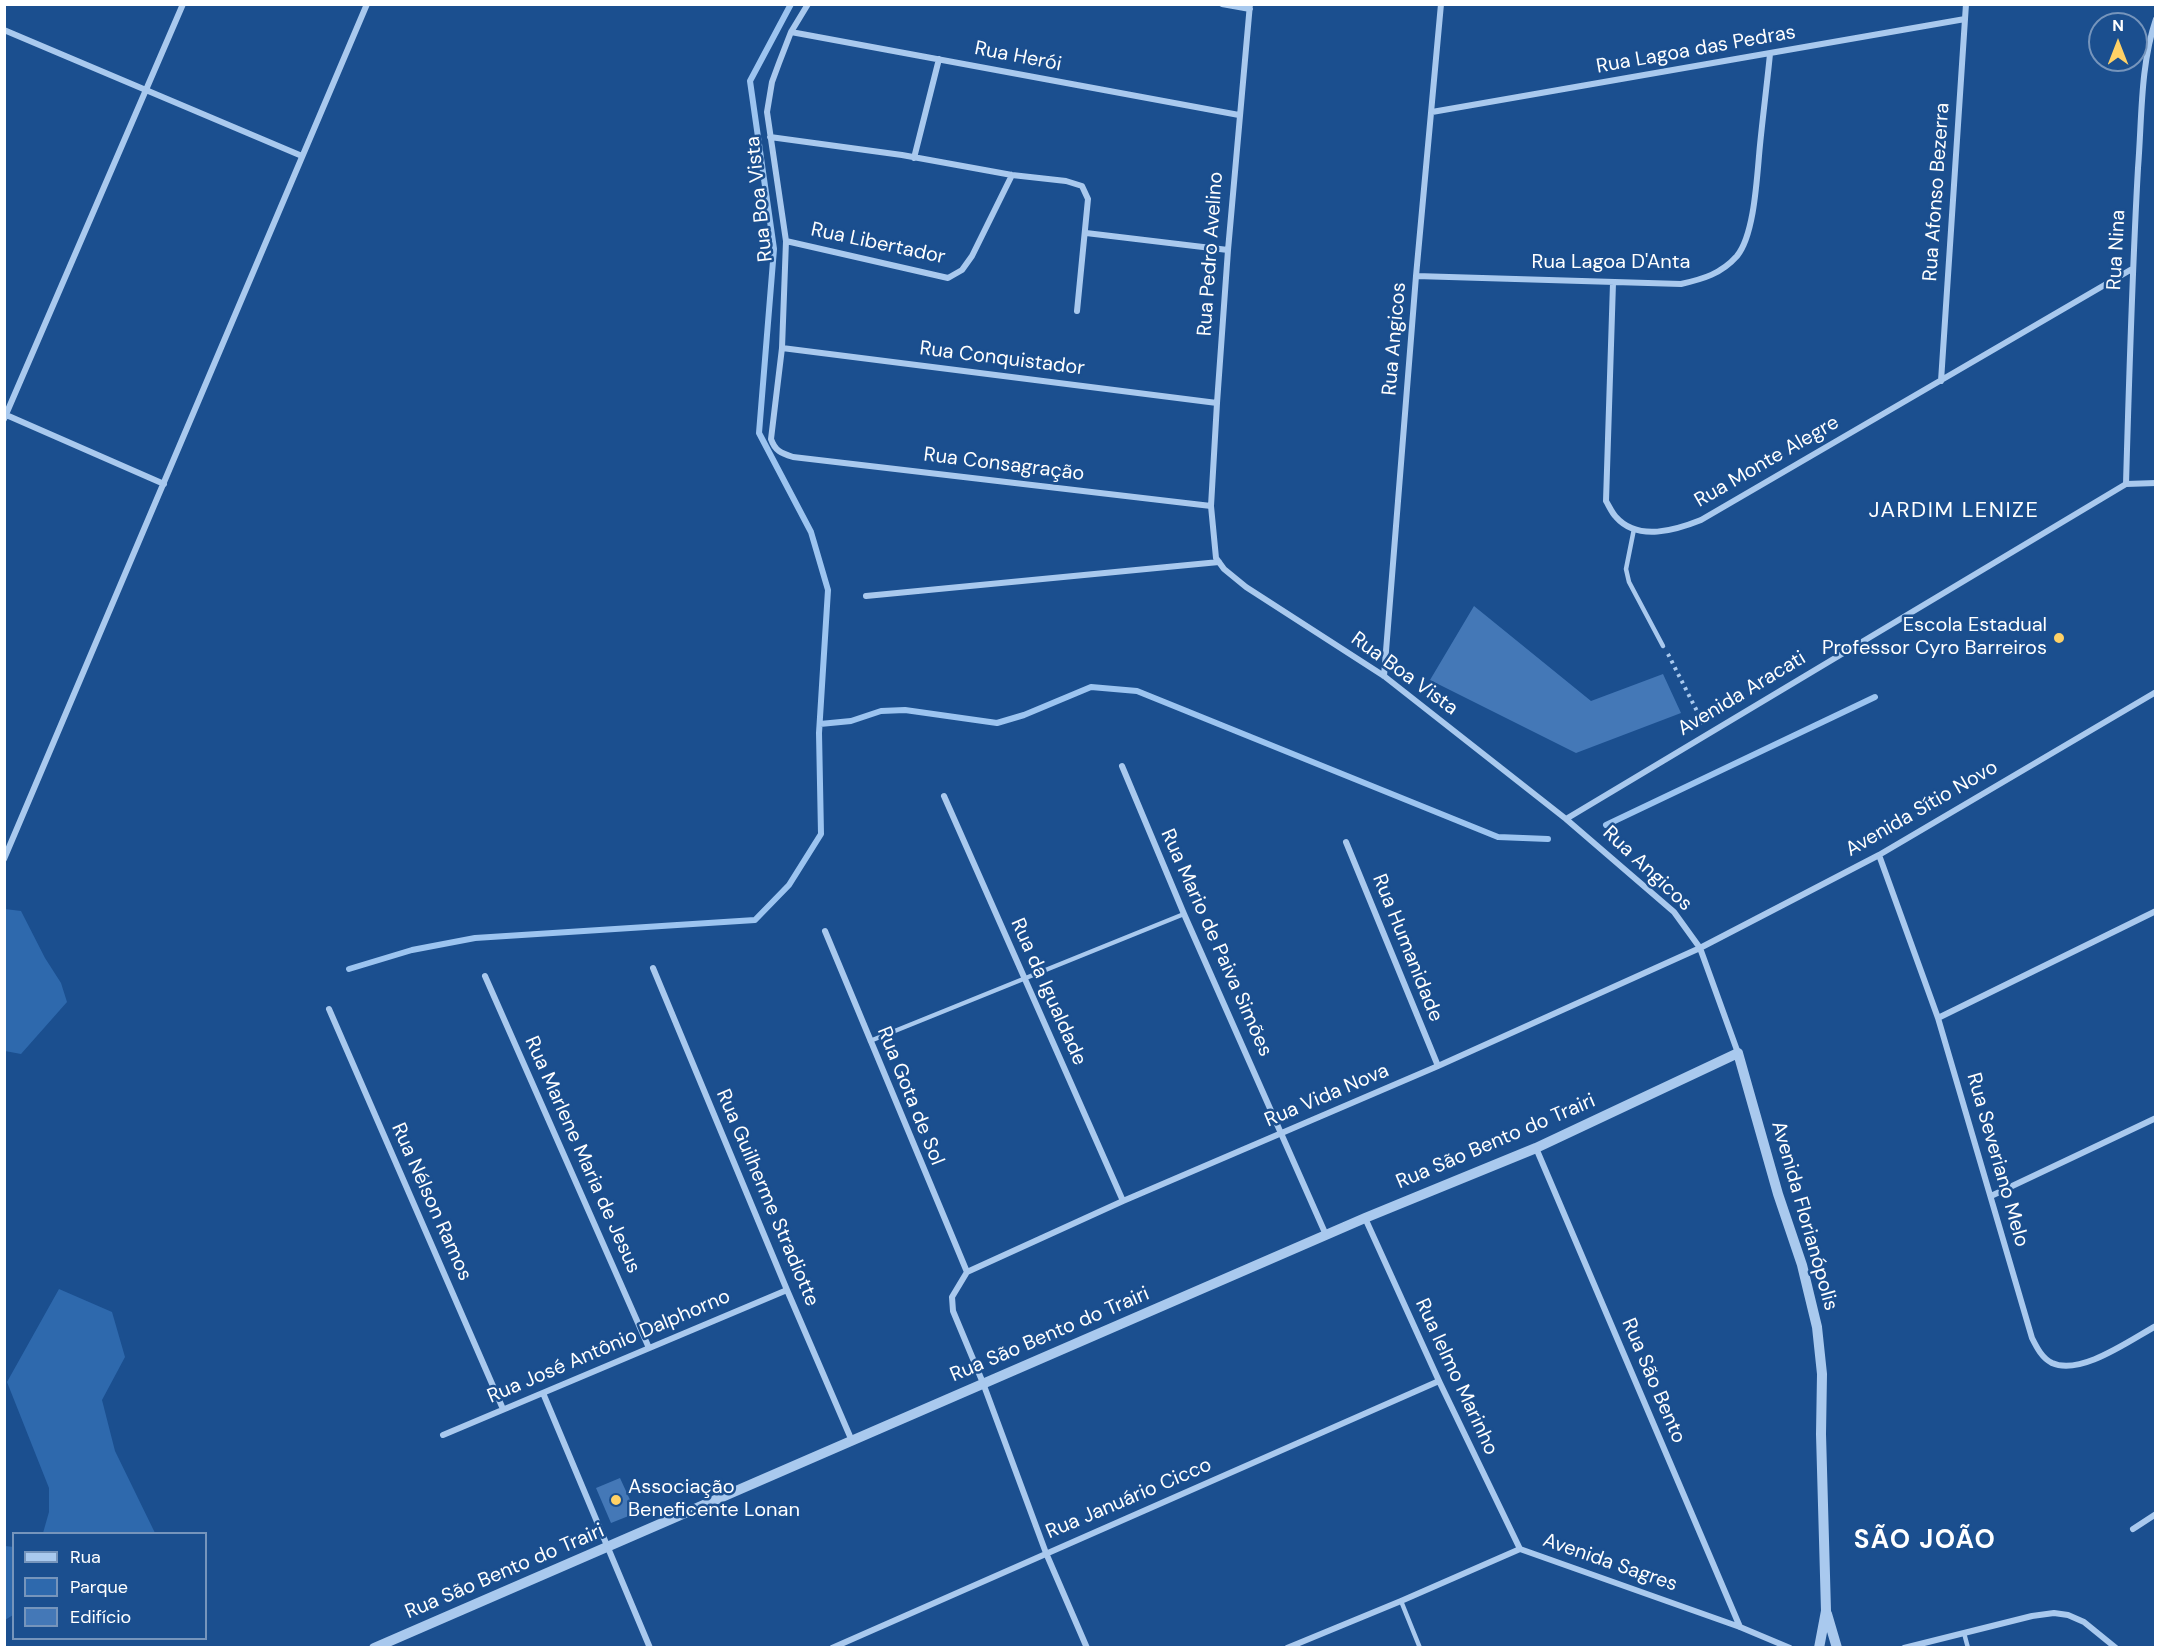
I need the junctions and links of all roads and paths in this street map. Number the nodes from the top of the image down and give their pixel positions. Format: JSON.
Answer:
{"nodes":[{"id":1,"x":183,"y":4,"type":"edge"},
{"id":2,"x":367,"y":4,"type":"edge"},
{"id":3,"x":808,"y":4,"type":"edge"},
{"id":4,"x":1222,"y":4,"type":"edge"},
{"id":5,"x":1442,"y":4,"type":"edge"},
{"id":6,"x":1966,"y":4,"type":"edge"},
{"id":7,"x":1250,"y":7,"type":"edge"},
{"id":8,"x":1965,"y":19,"type":"junction"},
{"id":9,"x":2156,"y":19,"type":"edge"},
{"id":10,"x":4,"y":30,"type":"edge"},
{"id":11,"x":791,"y":32,"type":"junction"},
{"id":12,"x":1770,"y":54,"type":"junction"},
{"id":13,"x":939,"y":60,"type":"junction"},
{"id":14,"x":148,"y":91,"type":"junction"},
{"id":15,"x":1432,"y":112,"type":"junction"},
{"id":16,"x":1239,"y":115,"type":"junction"},
{"id":17,"x":770,"y":137,"type":"junction"},
{"id":18,"x":302,"y":156,"type":"junction"},
{"id":19,"x":914,"y":158,"type":"junction"},
{"id":20,"x":1012,"y":175,"type":"junction"},
{"id":21,"x":1086,"y":233,"type":"junction"},
{"id":22,"x":786,"y":241,"type":"junction"},
{"id":23,"x":1227,"y":250,"type":"junction"},
{"id":24,"x":2132,"y":269,"type":"junction"},
{"id":25,"x":1416,"y":276,"type":"junction"},
{"id":26,"x":1613,"y":283,"type":"junction"},
{"id":27,"x":1077,"y":311,"type":"dead end"},
{"id":28,"x":782,"y":348,"type":"junction"},
{"id":29,"x":1941,"y":381,"type":"junction"},
{"id":30,"x":1217,"y":403,"type":"junction"},
{"id":31,"x":5,"y":416,"type":"edge"},
{"id":32,"x":792,"y":457,"type":"joint"},
{"id":33,"x":2156,"y":483,"type":"edge"},
{"id":34,"x":164,"y":484,"type":"junction"},
{"id":35,"x":2126,"y":484,"type":"junction"},
{"id":36,"x":1211,"y":506,"type":"junction"},
{"id":37,"x":1635,"y":529,"type":"junction"},
{"id":38,"x":1219,"y":562,"type":"junction"},
{"id":39,"x":866,"y":596,"type":"dead end"},
{"id":40,"x":1663,"y":646,"type":"joint"},
{"id":41,"x":1384,"y":676,"type":"junction"},
{"id":42,"x":2156,"y":692,"type":"edge"},
{"id":43,"x":1709,"y":734,"type":"junction"},
{"id":44,"x":1122,"y":766,"type":"dead end"},
{"id":45,"x":944,"y":795,"type":"dead end"},
{"id":46,"x":1566,"y":819,"type":"junction"},
{"id":47,"x":1346,"y":842,"type":"dead end"},
{"id":48,"x":1879,"y":855,"type":"junction"},
{"id":49,"x":4,"y":859,"type":"edge"},
{"id":50,"x":2156,"y":910,"type":"edge"},
{"id":51,"x":1184,"y":914,"type":"junction"},
{"id":52,"x":825,"y":931,"type":"dead end"},
{"id":53,"x":1700,"y":948,"type":"junction"},
{"id":54,"x":653,"y":968,"type":"dead end"},
{"id":55,"x":485,"y":976,"type":"dead end"},
{"id":56,"x":1025,"y":979,"type":"junction"},
{"id":57,"x":329,"y":1009,"type":"dead end"},
{"id":58,"x":1938,"y":1018,"type":"junction"},
{"id":59,"x":870,"y":1041,"type":"junction"},
{"id":60,"x":1738,"y":1053,"type":"junction"},
{"id":61,"x":1438,"y":1066,"type":"junction"},
{"id":62,"x":2156,"y":1118,"type":"edge"},
{"id":63,"x":1281,"y":1134,"type":"junction"},
{"id":64,"x":1536,"y":1148,"type":"junction"},
{"id":65,"x":1990,"y":1196,"type":"junction"},
{"id":66,"x":1123,"y":1201,"type":"junction"},
{"id":67,"x":1365,"y":1218,"type":"junction"},
{"id":68,"x":1326,"y":1235,"type":"junction"},
{"id":69,"x":966,"y":1272,"type":"junction"},
{"id":70,"x":787,"y":1290,"type":"junction"},
{"id":71,"x":2156,"y":1326,"type":"edge"},
{"id":72,"x":649,"y":1348,"type":"junction"},
{"id":73,"x":1439,"y":1382,"type":"junction"},
{"id":74,"x":984,"y":1383,"type":"junction"},
{"id":75,"x":543,"y":1393,"type":"junction"},
{"id":76,"x":503,"y":1409,"type":"junction"},
{"id":77,"x":443,"y":1435,"type":"dead end"},
{"id":78,"x":852,"y":1440,"type":"junction"},
{"id":79,"x":2156,"y":1514,"type":"edge"},
{"id":80,"x":2133,"y":1529,"type":"dead end"},
{"id":81,"x":607,"y":1548,"type":"junction"},
{"id":82,"x":1520,"y":1549,"type":"junction"},
{"id":83,"x":1046,"y":1553,"type":"junction"},
{"id":84,"x":1401,"y":1601,"type":"junction"},
{"id":85,"x":1826,"y":1611,"type":"junction"},
{"id":86,"x":1740,"y":1627,"type":"junction"},
{"id":87,"x":1964,"y":1633,"type":"junction"},
{"id":88,"x":374,"y":1647,"type":"edge"},
{"id":89,"x":650,"y":1647,"type":"edge"},
{"id":90,"x":832,"y":1647,"type":"edge"},
{"id":91,"x":1087,"y":1647,"type":"edge"},
{"id":92,"x":1287,"y":1647,"type":"edge"},
{"id":93,"x":1420,"y":1647,"type":"edge"},
{"id":94,"x":1790,"y":1647,"type":"edge"},
{"id":95,"x":1819,"y":1647,"type":"edge"},
{"id":96,"x":1837,"y":1647,"type":"edge"},
{"id":97,"x":1904,"y":1647,"type":"edge"},
{"id":98,"x":1968,"y":1647,"type":"edge"},
{"id":99,"x":2116,"y":1647,"type":"edge"}],
"edges":[{"from":1,"to":14,"type":"street"},
{"from":2,"to":18,"type":"street"},
{"from":3,"to":11,"type":"street","name":"Rua Boa Vista"},
{"from":4,"to":7,"type":"street"},
{"from":5,"to":15,"type":"street","name":"Rua Angicos"},
{"from":6,"to":8,"type":"street","name":"Rua Afonso Bezerra"},
{"from":7,"to":16,"type":"street","name":"Rua Pedro Avelino"},
{"from":8,"to":12,"type":"street","name":"Rua Lagoa das Pedras"},
{"from":8,"to":29,"type":"street","name":"Rua Afonso Bezerra"},
{"from":9,"to":24,"type":"street","name":"Rua Nina"},
{"from":10,"to":14,"type":"street"},
{"from":11,"to":13,"type":"street","name":"Rua Herói"},
{"from":11,"to":17,"type":"street","name":"Rua Boa Vista"},
{"from":12,"to":15,"type":"street","name":"Rua Lagoa das Pedras"},
{"from":12,"to":26,"type":"street","name":"Rua Lagoa D'Anta"},
{"from":13,"to":16,"type":"street","name":"Rua Herói"},
{"from":13,"to":19,"type":"street"},
{"from":14,"to":18,"type":"street"},
{"from":14,"to":31,"type":"street"},
{"from":15,"to":25,"type":"street","name":"Rua Angicos"},
{"from":16,"to":23,"type":"street","name":"Rua Pedro Avelino"},
{"from":17,"to":19,"type":"street"},
{"from":17,"to":22,"type":"street","name":"Rua Boa Vista"},
{"from":18,"to":34,"type":"street"},
{"from":19,"to":20,"type":"street"},
{"from":20,"to":21,"type":"street"},
{"from":20,"to":22,"type":"street","name":"Rua Libertador"},
{"from":21,"to":23,"type":"street"},
{"from":21,"to":27,"type":"street"},
{"from":22,"to":28,"type":"street","name":"Rua Boa Vista"},
{"from":23,"to":30,"type":"street","name":"Rua Pedro Avelino"},
{"from":24,"to":29,"type":"street","name":"Rua Monte Alegre"},
{"from":24,"to":35,"type":"street","name":"Rua Nina"},
{"from":25,"to":26,"type":"street","name":"Rua Lagoa D'Anta"},
{"from":25,"to":41,"type":"street","name":"Rua Angicos"},
{"from":26,"to":37,"type":"street"},
{"from":28,"to":30,"type":"street","name":"Rua Conquistador"},
{"from":28,"to":32,"type":"street","name":"Rua Boa Vista"},
{"from":29,"to":37,"type":"street","name":"Rua Monte Alegre"},
{"from":30,"to":36,"type":"street","name":"Rua Pedro Avelino"},
{"from":31,"to":34,"type":"street"},
{"from":32,"to":36,"type":"street","name":"Rua Consagração"},
{"from":33,"to":35,"type":"street","name":"Avenida Aracati"},
{"from":34,"to":49,"type":"street"},
{"from":35,"to":43,"type":"street","name":"Avenida Aracati"},
{"from":36,"to":38,"type":"street"},
{"from":37,"to":40,"type":"lane"},
{"from":38,"to":39,"type":"street"},
{"from":38,"to":41,"type":"street","name":"Rua Boa Vista"},
{"from":40,"to":43,"type":"path"},
{"from":41,"to":46,"type":"street","name":"Rua Boa Vista"},
{"from":42,"to":48,"type":"street","name":"Avenida Sítio Novo"},
{"from":43,"to":46,"type":"street","name":"Avenida Aracati"},
{"from":44,"to":51,"type":"street","name":"Rua Mario de Paiva Simões"},
{"from":45,"to":56,"type":"street","name":"Rua da Igualdade"},
{"from":46,"to":53,"type":"street","name":"Rua Angicos"},
{"from":47,"to":61,"type":"street","name":"Rua Humanidade"},
{"from":48,"to":53,"type":"street","name":"Avenida Sítio Novo"},
{"from":48,"to":58,"type":"street","name":"Rua Severiano Melo"},
{"from":50,"to":58,"type":"street"},
{"from":51,"to":56,"type":"lane"},
{"from":51,"to":63,"type":"street","name":"Rua Mario de Paiva Simões"},
{"from":52,"to":59,"type":"street","name":"Rua Gota de Sol"},
{"from":53,"to":60,"type":"street","name":"Avenida Florianópolis"},
{"from":53,"to":61,"type":"street","name":"Rua Vida Nova"},
{"from":54,"to":70,"type":"street","name":"Rua Guilherme Stradiotte"},
{"from":55,"to":72,"type":"street","name":"Rua Marlene Maria de Jesus"},
{"from":56,"to":59,"type":"lane"},
{"from":56,"to":66,"type":"street","name":"Rua da Igualdade"},
{"from":57,"to":76,"type":"street","name":"Rua Nélson Ramos"},
{"from":58,"to":65,"type":"street","name":"Rua Severiano Melo"},
{"from":59,"to":69,"type":"street","name":"Rua Gota de Sol"},
{"from":60,"to":64,"type":"street","name":"Rua São Bento do Trairi"},
{"from":60,"to":85,"type":"street","name":"Avenida Florianópolis"},
{"from":61,"to":63,"type":"street","name":"Rua Vida Nova"},
{"from":62,"to":65,"type":"street"},
{"from":63,"to":66,"type":"street","name":"Rua Vida Nova"},
{"from":63,"to":68,"type":"street","name":"Rua Mario de Paiva Simões"},
{"from":64,"to":67,"type":"street","name":"Rua São Bento do Trairi"},
{"from":64,"to":86,"type":"street","name":"Rua São Bento"},
{"from":65,"to":71,"type":"street","name":"Rua Severiano Melo"},
{"from":66,"to":69,"type":"street","name":"Rua Vida Nova"},
{"from":67,"to":68,"type":"street","name":"Rua São Bento do Trairi"},
{"from":67,"to":73,"type":"street","name":"Rua Ielmo Marinho"},
{"from":68,"to":74,"type":"street","name":"Rua São Bento do Trairi"},
{"from":69,"to":74,"type":"street"},
{"from":70,"to":72,"type":"street","name":"Rua José Antônio Dalphorno"},
{"from":70,"to":78,"type":"street","name":"Rua Guilherme Stradiotte"},
{"from":72,"to":75,"type":"street","name":"Rua José Antônio Dalphorno"},
{"from":73,"to":82,"type":"street","name":"Rua Ielmo Marinho"},
{"from":73,"to":83,"type":"street","name":"Rua Januário Cicco"},
{"from":74,"to":78,"type":"street","name":"Rua São Bento do Trairi"},
{"from":74,"to":83,"type":"street"},
{"from":75,"to":76,"type":"street","name":"Rua José Antônio Dalphorno"},
{"from":75,"to":81,"type":"street"},
{"from":76,"to":77,"type":"street","name":"Rua José Antônio Dalphorno"},
{"from":78,"to":81,"type":"street","name":"Rua São Bento do Trairi"},
{"from":79,"to":80,"type":"street"},
{"from":81,"to":88,"type":"street","name":"Rua São Bento do Trairi"},
{"from":81,"to":89,"type":"street"},
{"from":82,"to":84,"type":"street","name":"Avenida Sagres"},
{"from":82,"to":86,"type":"street","name":"Avenida Sagres"},
{"from":83,"to":90,"type":"street","name":"Rua Januário Cicco"},
{"from":83,"to":91,"type":"street"},
{"from":84,"to":92,"type":"street","name":"Avenida Sagres"},
{"from":84,"to":93,"type":"lane"},
{"from":85,"to":95,"type":"street","name":"Avenida Florianópolis"},
{"from":85,"to":96,"type":"street","name":"Avenida Florianópolis"},
{"from":86,"to":94,"type":"street","name":"Avenida Sagres"},
{"from":87,"to":97,"type":"street"},
{"from":87,"to":98,"type":"lane"},
{"from":87,"to":99,"type":"street"}]}
